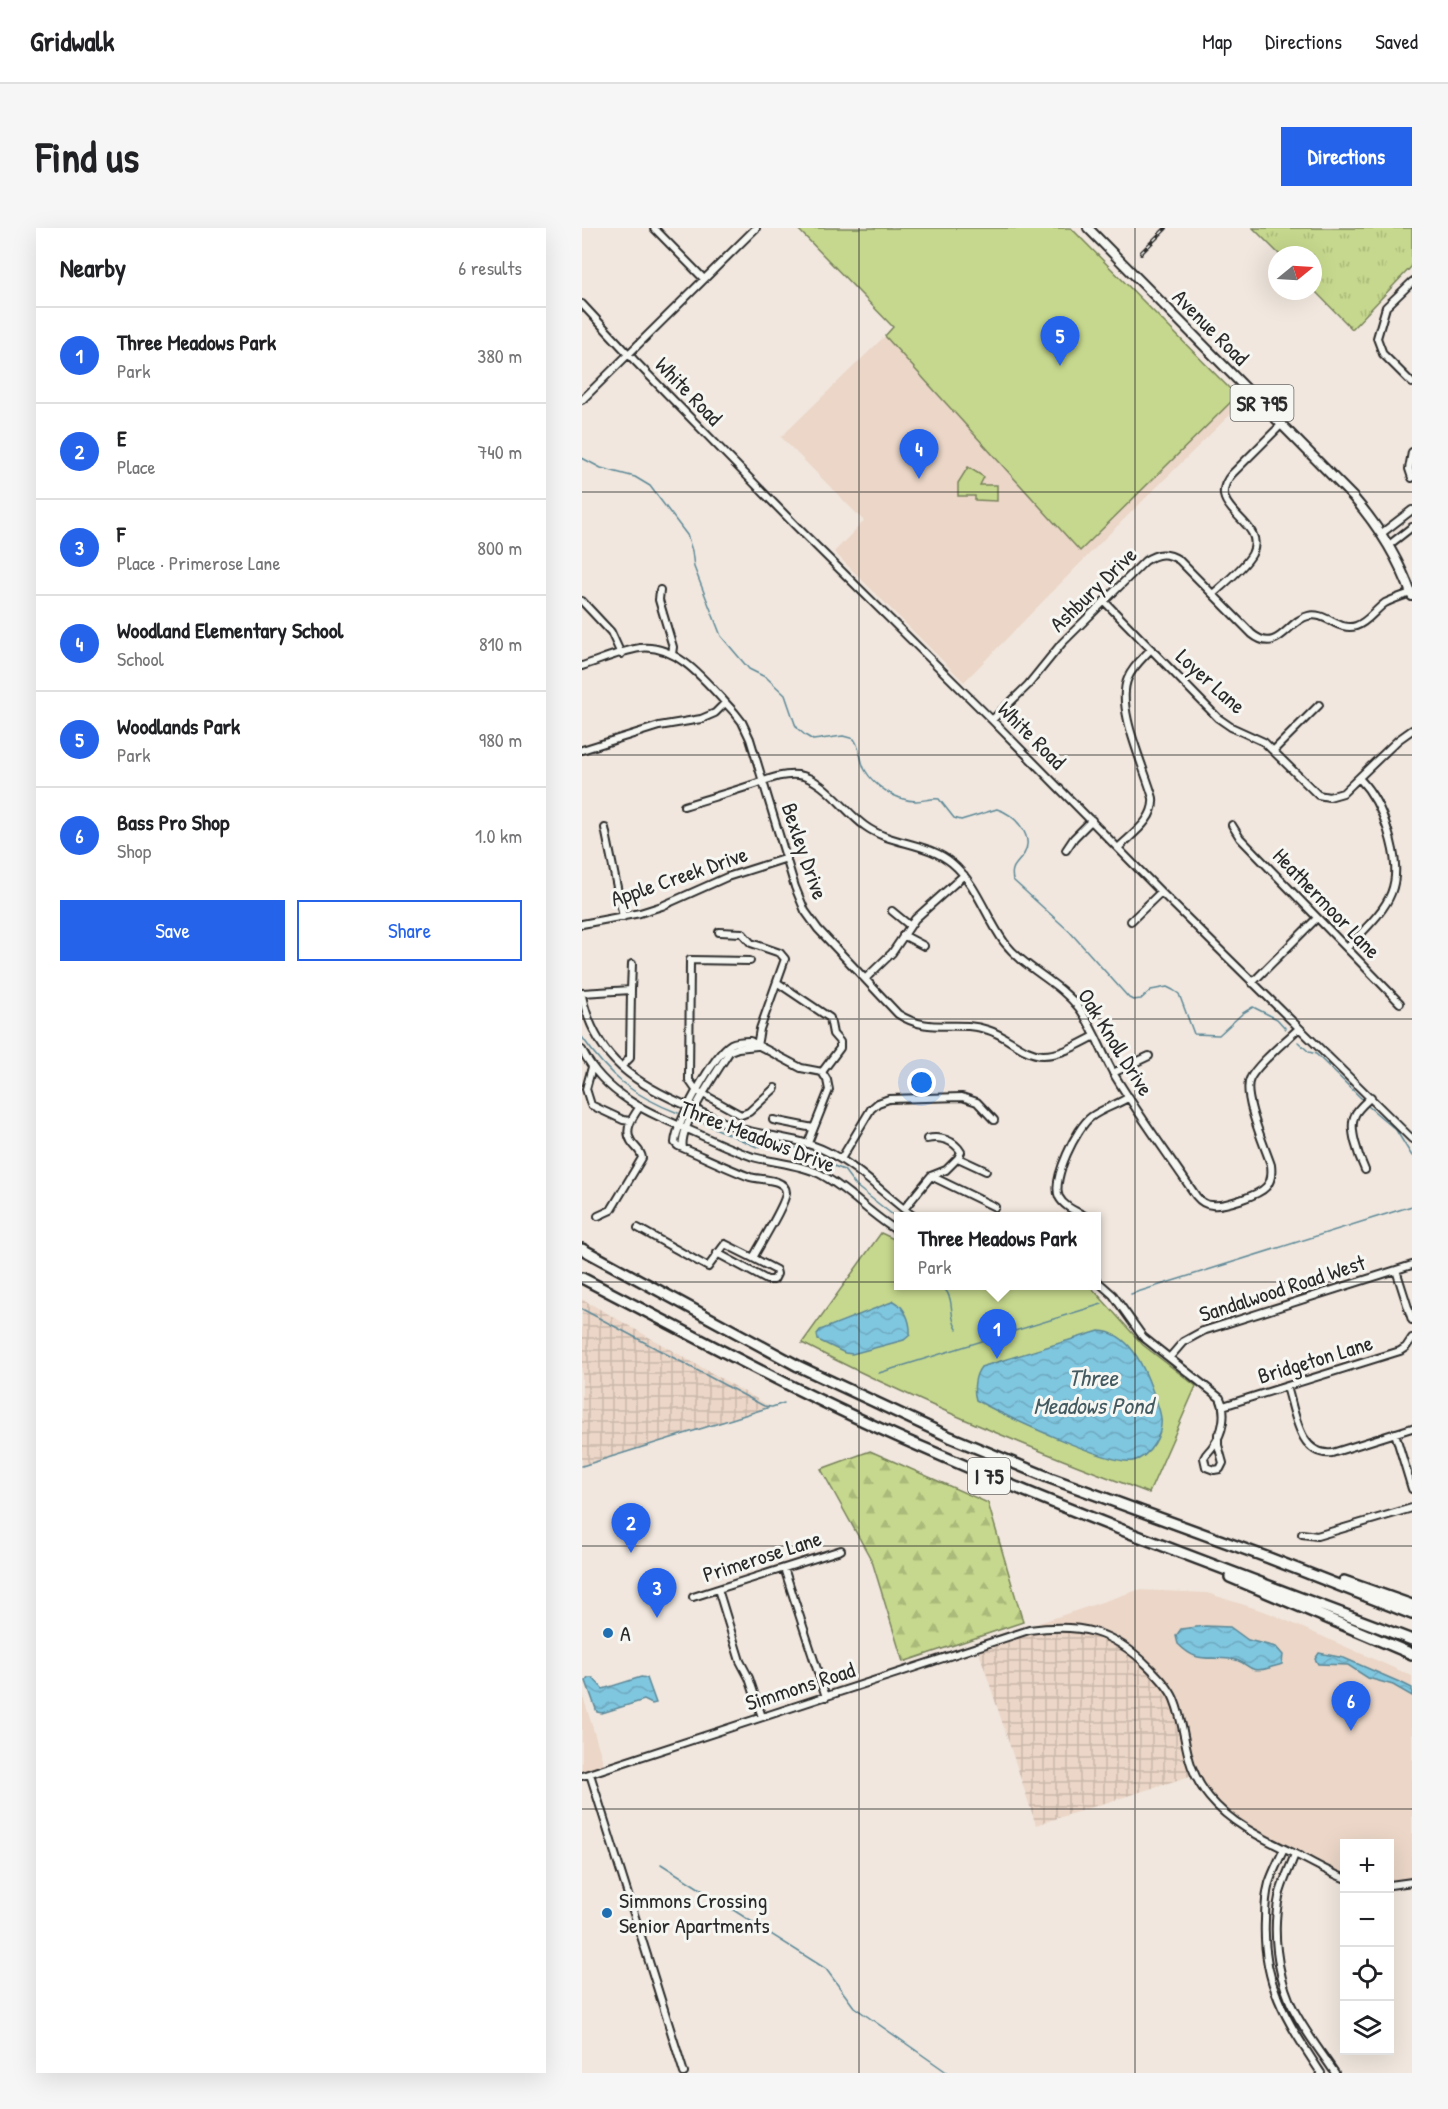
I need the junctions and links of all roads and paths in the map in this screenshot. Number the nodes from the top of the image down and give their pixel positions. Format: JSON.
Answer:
{"nodes":[{"id":1,"x":654,"y":228,"type":"edge"},
{"id":2,"x":756,"y":228,"type":"edge"},
{"id":3,"x":1088,"y":228,"type":"edge"},
{"id":4,"x":704,"y":279,"type":"junction"},
{"id":5,"x":1412,"y":282,"type":"edge"},
{"id":6,"x":582,"y":304,"type":"edge"},
{"id":7,"x":628,"y":354,"type":"junction"},
{"id":8,"x":1412,"y":383,"type":"edge"},
{"id":9,"x":582,"y":400,"type":"edge"},
{"id":10,"x":1282,"y":424,"type":"junction"},
{"id":11,"x":1412,"y":452,"type":"edge"},
{"id":12,"x":1412,"y":478,"type":"edge"},
{"id":13,"x":1412,"y":510,"type":"edge"},
{"id":14,"x":1412,"y":526,"type":"edge"},
{"id":15,"x":1382,"y":533,"type":"junction"},
{"id":16,"x":1389,"y":545,"type":"junction"},
{"id":17,"x":660,"y":590,"type":"dead end"},
{"id":18,"x":1213,"y":594,"type":"junction"},
{"id":19,"x":1411,"y":595,"type":"edge"},
{"id":20,"x":582,"y":601,"type":"edge"},
{"id":21,"x":1104,"y":601,"type":"junction"},
{"id":22,"x":1151,"y":649,"type":"junction"},
{"id":23,"x":621,"y":654,"type":"junction"},
{"id":24,"x":672,"y":654,"type":"junction"},
{"id":25,"x":582,"y":666,"type":"edge"},
{"id":26,"x":725,"y":703,"type":"junction"},
{"id":27,"x":1318,"y":705,"type":"dead end"},
{"id":28,"x":992,"y":720,"type":"junction"},
{"id":29,"x":1412,"y":730,"type":"edge"},
{"id":30,"x":582,"y":750,"type":"edge"},
{"id":31,"x":1273,"y":750,"type":"junction"},
{"id":32,"x":1359,"y":778,"type":"junction"},
{"id":33,"x":763,"y":781,"type":"junction"},
{"id":34,"x":684,"y":806,"type":"dead end"},
{"id":35,"x":1092,"y":820,"type":"junction"},
{"id":36,"x":1232,"y":825,"type":"dead end"},
{"id":37,"x":605,"y":828,"type":"dead end"},
{"id":38,"x":1118,"y":848,"type":"junction"},
{"id":39,"x":1066,"y":850,"type":"dead end"},
{"id":40,"x":787,"y":858,"type":"junction"},
{"id":41,"x":964,"y":875,"type":"junction"},
{"id":42,"x":1161,"y":892,"type":"junction"},
{"id":43,"x":892,"y":911,"type":"dead end"},
{"id":44,"x":623,"y":917,"type":"junction"},
{"id":45,"x":1317,"y":918,"type":"junction"},
{"id":46,"x":1131,"y":921,"type":"dead end"},
{"id":47,"x":582,"y":924,"type":"edge"},
{"id":48,"x":909,"y":925,"type":"junction"},
{"id":49,"x":719,"y":932,"type":"dead end"},
{"id":50,"x":903,"y":935,"type":"junction"},
{"id":51,"x":924,"y":946,"type":"dead end"},
{"id":52,"x":1347,"y":948,"type":"junction"},
{"id":53,"x":750,"y":960,"type":"dead end"},
{"id":54,"x":632,"y":964,"type":"dead end"},
{"id":55,"x":865,"y":979,"type":"junction"},
{"id":56,"x":778,"y":982,"type":"junction"},
{"id":57,"x":1252,"y":983,"type":"junction"},
{"id":58,"x":631,"y":990,"type":"junction"},
{"id":59,"x":582,"y":994,"type":"edge"},
{"id":60,"x":1400,"y":1002,"type":"dead end"},
{"id":61,"x":1299,"y":1028,"type":"junction"},
{"id":62,"x":1095,"y":1036,"type":"junction"},
{"id":63,"x":757,"y":1046,"type":"junction"},
{"id":64,"x":582,"y":1050,"type":"edge"},
{"id":65,"x":1149,"y":1056,"type":"dead end"},
{"id":66,"x":592,"y":1067,"type":"junction"},
{"id":67,"x":621,"y":1067,"type":"junction"},
{"id":68,"x":822,"y":1072,"type":"junction"},
{"id":69,"x":1113,"y":1073,"type":"junction"},
{"id":70,"x":775,"y":1089,"type":"dead end"},
{"id":71,"x":696,"y":1090,"type":"junction"},
{"id":72,"x":704,"y":1093,"type":"junction"},
{"id":73,"x":1129,"y":1097,"type":"junction"},
{"id":74,"x":1371,"y":1097,"type":"junction"},
{"id":75,"x":639,"y":1108,"type":"junction"},
{"id":76,"x":691,"y":1108,"type":"junction"},
{"id":77,"x":773,"y":1120,"type":"dead end"},
{"id":78,"x":994,"y":1120,"type":"dead end"},
{"id":79,"x":630,"y":1121,"type":"junction"},
{"id":80,"x":679,"y":1126,"type":"junction"},
{"id":81,"x":813,"y":1128,"type":"junction"},
{"id":82,"x":687,"y":1129,"type":"junction"},
{"id":83,"x":927,"y":1139,"type":"dead end"},
{"id":84,"x":1412,"y":1139,"type":"edge"},
{"id":85,"x":808,"y":1143,"type":"junction"},
{"id":86,"x":683,"y":1148,"type":"junction"},
{"id":87,"x":958,"y":1158,"type":"junction"},
{"id":88,"x":841,"y":1159,"type":"junction"},
{"id":89,"x":1365,"y":1170,"type":"dead end"},
{"id":90,"x":986,"y":1171,"type":"dead end"},
{"id":91,"x":931,"y":1176,"type":"junction"},
{"id":92,"x":995,"y":1207,"type":"dead end"},
{"id":93,"x":904,"y":1209,"type":"junction"},
{"id":94,"x":908,"y":1212,"type":"edge"},
{"id":95,"x":1078,"y":1212,"type":"edge"},
{"id":96,"x":598,"y":1216,"type":"dead end"},
{"id":97,"x":638,"y":1228,"type":"dead end"},
{"id":98,"x":894,"y":1228,"type":"edge"},
{"id":99,"x":582,"y":1249,"type":"edge"},
{"id":100,"x":717,"y":1253,"type":"junction"},
{"id":101,"x":753,"y":1258,"type":"junction"},
{"id":102,"x":1412,"y":1265,"type":"edge"},
{"id":103,"x":1396,"y":1270,"type":"junction"},
{"id":104,"x":582,"y":1278,"type":"edge"},
{"id":105,"x":1101,"y":1284,"type":"edge"},
{"id":106,"x":1412,"y":1320,"type":"edge"},
{"id":107,"x":1412,"y":1338,"type":"edge"},
{"id":108,"x":1170,"y":1357,"type":"junction"},
{"id":109,"x":1287,"y":1387,"type":"junction"},
{"id":110,"x":1224,"y":1406,"type":"junction"},
{"id":111,"x":1412,"y":1428,"type":"edge"},
{"id":112,"x":1395,"y":1433,"type":"junction"},
{"id":113,"x":1218,"y":1434,"type":"junction"},
{"id":114,"x":1412,"y":1489,"type":"edge"},
{"id":115,"x":1412,"y":1508,"type":"edge"},
{"id":116,"x":1302,"y":1534,"type":"dead end"},
{"id":117,"x":841,"y":1550,"type":"dead end"},
{"id":118,"x":1183,"y":1552,"type":"junction"},
{"id":119,"x":1269,"y":1558,"type":"junction"},
{"id":120,"x":784,"y":1568,"type":"junction"},
{"id":121,"x":718,"y":1589,"type":"junction"},
{"id":122,"x":693,"y":1597,"type":"dead end"},
{"id":123,"x":1412,"y":1605,"type":"edge"},
{"id":124,"x":1412,"y":1614,"type":"edge"},
{"id":125,"x":1412,"y":1640,"type":"edge"},
{"id":126,"x":1412,"y":1654,"type":"edge"},
{"id":127,"x":826,"y":1697,"type":"junction"},
{"id":128,"x":762,"y":1717,"type":"junction"},
{"id":129,"x":590,"y":1774,"type":"junction"},
{"id":130,"x":582,"y":1776,"type":"edge"},
{"id":131,"x":1284,"y":1849,"type":"junction"},
{"id":132,"x":1296,"y":1854,"type":"junction"},
{"id":133,"x":1340,"y":1876,"type":"edge"},
{"id":134,"x":1412,"y":1882,"type":"edge"},
{"id":135,"x":1394,"y":1884,"type":"edge"},
{"id":136,"x":684,"y":2073,"type":"edge"},
{"id":137,"x":1321,"y":2073,"type":"edge"},
{"id":138,"x":1335,"y":2073,"type":"edge"}],
"edges":[{"from":1,"to":4,"type":"street"},
{"from":2,"to":4,"type":"street"},
{"from":3,"to":10,"type":"main road","name":"Avenue Road","number":"SR 795"},
{"from":4,"to":7,"type":"street"},
{"from":5,"to":8,"type":"street"},
{"from":6,"to":7,"type":"street","name":"White Road"},
{"from":7,"to":9,"type":"street"},
{"from":7,"to":28,"type":"street","name":"White Road"},
{"from":10,"to":15,"type":"main road","name":"Avenue Road","number":"SR 795"},
{"from":10,"to":18,"type":"street"},
{"from":11,"to":12,"type":"street"},
{"from":13,"to":15,"type":"street"},
{"from":14,"to":16,"type":"street"},
{"from":15,"to":16,"type":"main road","name":"Avenue Road","number":"SR 795"},
{"from":16,"to":19,"type":"main road","name":"Avenue Road","number":"SR 795"},
{"from":17,"to":24,"type":"street"},
{"from":18,"to":19,"type":"street","name":"Ashbury Drive"},
{"from":18,"to":21,"type":"street","name":"Ashbury Drive"},
{"from":20,"to":23,"type":"street"},
{"from":21,"to":22,"type":"street","name":"Loyer Lane"},
{"from":21,"to":28,"type":"street","name":"Ashbury Drive"},
{"from":22,"to":31,"type":"street","name":"Loyer Lane"},
{"from":22,"to":38,"type":"street"},
{"from":23,"to":24,"type":"street","name":"Bexley Drive"},
{"from":23,"to":25,"type":"street","name":"Bexley Drive"},
{"from":24,"to":26,"type":"street","name":"Bexley Drive"},
{"from":26,"to":30,"type":"street"},
{"from":26,"to":33,"type":"street","name":"Bexley Drive"},
{"from":27,"to":31,"type":"street"},
{"from":28,"to":35,"type":"street","name":"White Road"},
{"from":29,"to":32,"type":"street","name":"Loyer Lane"},
{"from":31,"to":32,"type":"street","name":"Loyer Lane"},
{"from":32,"to":52,"type":"street"},
{"from":33,"to":34,"type":"street","name":"Oak Knoll Drive"},
{"from":33,"to":40,"type":"street","name":"Bexley Drive"},
{"from":33,"to":41,"type":"street","name":"Oak Knoll Drive"},
{"from":35,"to":38,"type":"street","name":"White Road"},
{"from":35,"to":39,"type":"street"},
{"from":36,"to":45,"type":"street","name":"Heathermoor Lane"},
{"from":37,"to":44,"type":"street"},
{"from":38,"to":42,"type":"street","name":"White Road"},
{"from":40,"to":44,"type":"street","name":"Apple Creek Drive"},
{"from":40,"to":55,"type":"street","name":"Bexley Drive"},
{"from":41,"to":48,"type":"street"},
{"from":41,"to":62,"type":"street","name":"Oak Knoll Drive"},
{"from":42,"to":46,"type":"street"},
{"from":42,"to":57,"type":"street","name":"White Road"},
{"from":43,"to":48,"type":"street"},
{"from":44,"to":47,"type":"street","name":"Apple Creek Drive"},
{"from":45,"to":52,"type":"street","name":"Heathermoor Lane"},
{"from":45,"to":57,"type":"street"},
{"from":48,"to":50,"type":"street"},
{"from":49,"to":56,"type":"street"},
{"from":50,"to":51,"type":"street"},
{"from":50,"to":55,"type":"street"},
{"from":52,"to":60,"type":"street","name":"Heathermoor Lane"},
{"from":53,"to":71,"type":"street"},
{"from":54,"to":58,"type":"street"},
{"from":55,"to":62,"type":"street","name":"Bexley Drive"},
{"from":56,"to":63,"type":"street"},
{"from":56,"to":68,"type":"street"},
{"from":57,"to":61,"type":"street","name":"White Road"},
{"from":58,"to":59,"type":"street"},
{"from":58,"to":67,"type":"street"},
{"from":59,"to":67,"type":"street","name":"Three Meadows Drive"},
{"from":61,"to":73,"type":"street","name":"Oak Knoll Drive"},
{"from":61,"to":74,"type":"street","name":"White Road"},
{"from":62,"to":69,"type":"street","name":"Oak Knoll Drive"},
{"from":63,"to":68,"type":"street"},
{"from":63,"to":71,"type":"street"},
{"from":63,"to":72,"type":"street"},
{"from":64,"to":66,"type":"street","name":"Three Meadows Drive"},
{"from":65,"to":69,"type":"street"},
{"from":66,"to":75,"type":"street","name":"Three Meadows Drive"},
{"from":66,"to":79,"type":"street"},
{"from":67,"to":76,"type":"street","name":"Three Meadows Drive"},
{"from":68,"to":81,"type":"street"},
{"from":69,"to":73,"type":"street","name":"Oak Knoll Drive"},
{"from":70,"to":72,"type":"street"},
{"from":71,"to":72,"type":"street"},
{"from":71,"to":76,"type":"street"},
{"from":72,"to":76,"type":"street"},
{"from":73,"to":95,"type":"street"},
{"from":74,"to":84,"type":"street","name":"White Road"},
{"from":74,"to":89,"type":"street"},
{"from":75,"to":79,"type":"street"},
{"from":75,"to":80,"type":"street","name":"Three Meadows Drive"},
{"from":76,"to":80,"type":"street"},
{"from":76,"to":82,"type":"street"},
{"from":76,"to":85,"type":"street","name":"Three Meadows Drive"},
{"from":77,"to":81,"type":"street"},
{"from":78,"to":88,"type":"street"},
{"from":79,"to":96,"type":"street"},
{"from":80,"to":82,"type":"street","name":"Three Meadows Drive"},
{"from":80,"to":86,"type":"street"},
{"from":81,"to":85,"type":"street"},
{"from":82,"to":86,"type":"street"},
{"from":82,"to":98,"type":"street","name":"Three Meadows Drive"},
{"from":83,"to":87,"type":"street"},
{"from":85,"to":88,"type":"street","name":"Three Meadows Drive"},
{"from":86,"to":101,"type":"street"},
{"from":87,"to":90,"type":"street"},
{"from":87,"to":91,"type":"street"},
{"from":88,"to":93,"type":"street","name":"Three Meadows Drive"},
{"from":91,"to":92,"type":"street"},
{"from":91,"to":93,"type":"street"},
{"from":93,"to":94,"type":"street","name":"Three Meadows Drive"},
{"from":97,"to":100,"type":"street"},
{"from":99,"to":119,"type":"highway","number":"I 75"},
{"from":100,"to":101,"type":"street"},
{"from":100,"to":101,"type":"street"},
{"from":102,"to":103,"type":"street","name":"Sandalwood Road West"},
{"from":103,"to":106,"type":"street"},
{"from":103,"to":108,"type":"street","name":"Sandalwood Road West"},
{"from":104,"to":118,"type":"highway","number":"I 75"},
{"from":105,"to":108,"type":"street"},
{"from":107,"to":109,"type":"street","name":"Bridgeton Lane"},
{"from":108,"to":110,"type":"street"},
{"from":109,"to":110,"type":"street","name":"Bridgeton Lane"},
{"from":109,"to":112,"type":"street"},
{"from":110,"to":113,"type":"street"},
{"from":111,"to":112,"type":"street"},
{"from":112,"to":114,"type":"street"},
{"from":113,"to":113,"type":"street"},
{"from":115,"to":116,"type":"street"},
{"from":117,"to":120,"type":"street","name":"Primerose Lane"},
{"from":118,"to":125,"type":"highway","number":"I 75"},
{"from":118,"to":126,"type":"highway"},
{"from":119,"to":123,"type":"highway"},
{"from":119,"to":124,"type":"highway","number":"I 75"},
{"from":120,"to":121,"type":"street","name":"Primerose Lane"},
{"from":120,"to":127,"type":"street"},
{"from":121,"to":122,"type":"street","name":"Primerose Lane"},
{"from":121,"to":128,"type":"street"},
{"from":127,"to":128,"type":"street","name":"Simmons Road"},
{"from":127,"to":131,"type":"street","name":"Simmons Road"},
{"from":128,"to":129,"type":"street","name":"Simmons Road"},
{"from":129,"to":130,"type":"street","name":"Simmons Road"},
{"from":129,"to":136,"type":"street"},
{"from":131,"to":132,"type":"street","name":"Simmons Road"},
{"from":131,"to":137,"type":"street"},
{"from":132,"to":133,"type":"street","name":"Simmons Road"},
{"from":132,"to":138,"type":"street"},
{"from":134,"to":135,"type":"street"}]}
